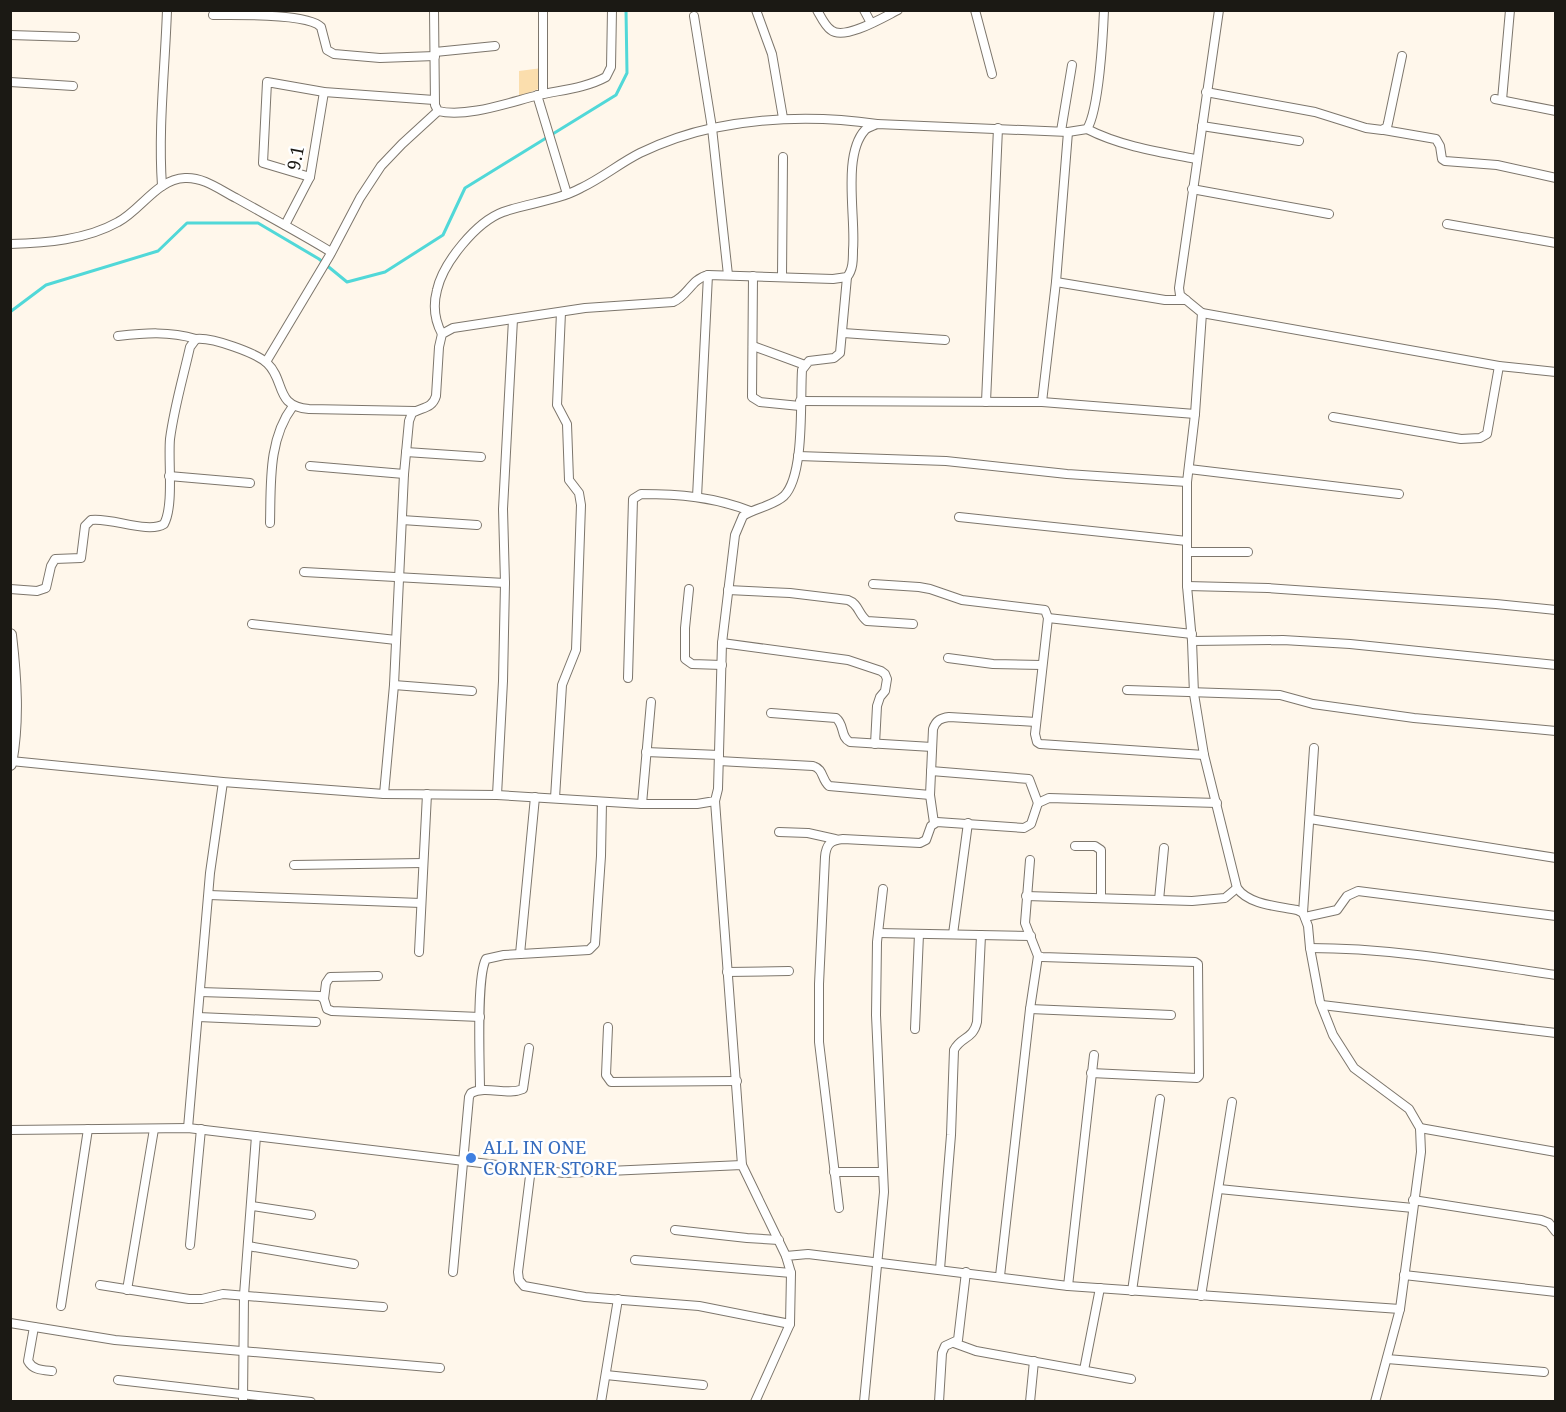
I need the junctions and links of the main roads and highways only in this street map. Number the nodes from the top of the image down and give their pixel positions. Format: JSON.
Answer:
{"nodes":[{"id":1,"x":10,"y":635,"type":"edge"},
{"id":2,"x":11,"y":763,"type":"edge"}],
"edges":[{"from":1,"to":2,"type":"main road"}]}
